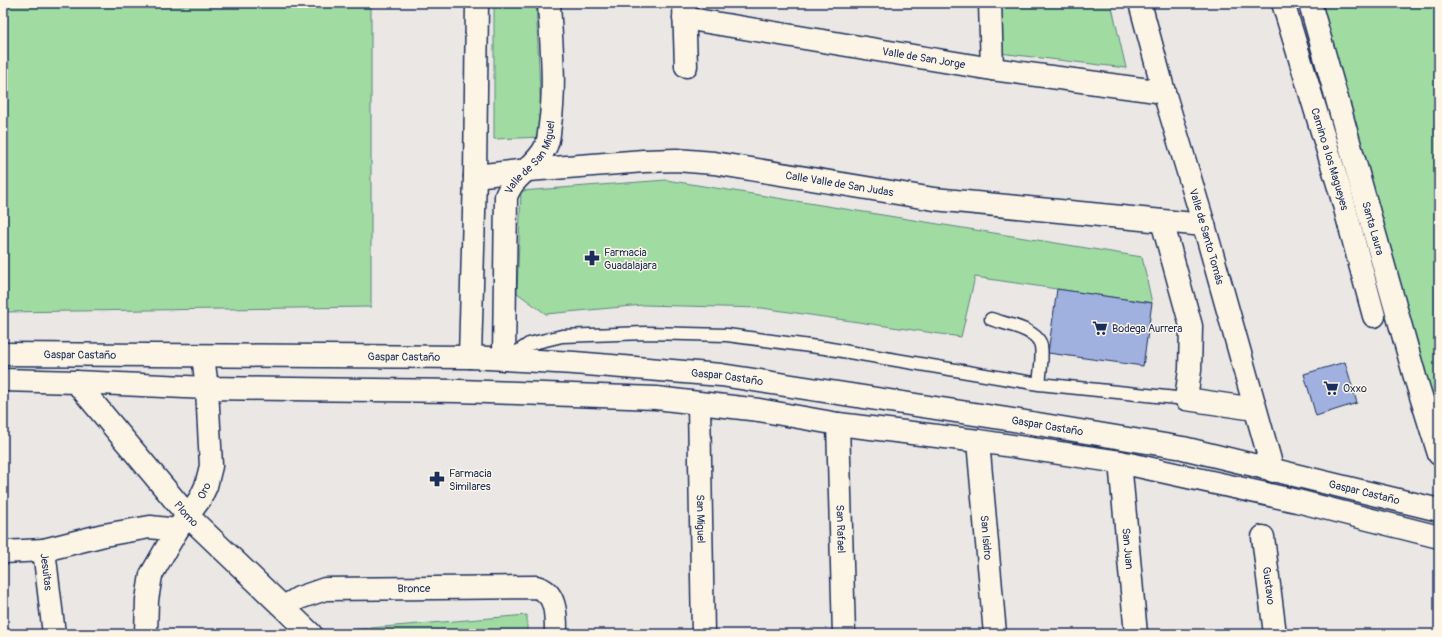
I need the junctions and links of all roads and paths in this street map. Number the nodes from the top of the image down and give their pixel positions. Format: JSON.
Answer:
{"nodes":[{"id":1,"x":477,"y":3,"type":"edge"},
{"id":2,"x":549,"y":3,"type":"edge"},
{"id":3,"x":990,"y":3,"type":"edge"},
{"id":4,"x":1140,"y":3,"type":"edge"},
{"id":5,"x":1283,"y":3,"type":"edge"},
{"id":6,"x":1310,"y":3,"type":"edge"},
{"id":7,"x":684,"y":11,"type":"edge"},
{"id":8,"x":686,"y":66,"type":"dead end"},
{"id":9,"x":992,"y":69,"type":"junction"},
{"id":10,"x":1164,"y":92,"type":"junction"},
{"id":11,"x":528,"y":170,"type":"junction"},
{"id":12,"x":475,"y":176,"type":"junction"},
{"id":13,"x":1162,"y":221,"type":"junction"},
{"id":14,"x":1204,"y":225,"type":"junction"},
{"id":15,"x":1374,"y":316,"type":"dead end"},
{"id":16,"x":991,"y":319,"type":"dead end"},
{"id":17,"x":3,"y":354,"type":"edge"},
{"id":18,"x":203,"y":356,"type":"junction"},
{"id":19,"x":470,"y":357,"type":"junction"},
{"id":20,"x":508,"y":359,"type":"junction"},
{"id":21,"x":3,"y":380,"type":"edge"},
{"id":22,"x":76,"y":382,"type":"junction"},
{"id":23,"x":1039,"y":384,"type":"junction"},
{"id":24,"x":207,"y":388,"type":"junction"},
{"id":25,"x":1186,"y":400,"type":"junction"},
{"id":26,"x":699,"y":404,"type":"junction"},
{"id":27,"x":1255,"y":409,"type":"junction"},
{"id":28,"x":838,"y":424,"type":"junction"},
{"id":29,"x":978,"y":441,"type":"junction"},
{"id":30,"x":1439,"y":454,"type":"edge"},
{"id":31,"x":1120,"y":462,"type":"junction"},
{"id":32,"x":1273,"y":471,"type":"junction"},
{"id":33,"x":1439,"y":510,"type":"edge"},
{"id":34,"x":182,"y":523,"type":"junction"},
{"id":35,"x":1263,"y":537,"type":"dead end"},
{"id":36,"x":1439,"y":537,"type":"edge"},
{"id":37,"x":44,"y":550,"type":"junction"},
{"id":38,"x":3,"y":552,"type":"edge"},
{"id":39,"x":284,"y":607,"type":"junction"},
{"id":40,"x":54,"y":634,"type":"edge"},
{"id":41,"x":146,"y":634,"type":"edge"},
{"id":42,"x":311,"y":634,"type":"edge"},
{"id":43,"x":556,"y":634,"type":"edge"},
{"id":44,"x":703,"y":634,"type":"edge"},
{"id":45,"x":844,"y":634,"type":"edge"},
{"id":46,"x":995,"y":634,"type":"edge"},
{"id":47,"x":1136,"y":634,"type":"edge"},
{"id":48,"x":1275,"y":634,"type":"edge"}],
"edges":[{"from":1,"to":12,"type":"street"},
{"from":2,"to":11,"type":"street","name":"Valle de San Miguel"},
{"from":3,"to":9,"type":"street"},
{"from":4,"to":10,"type":"street","name":"Valle de Santo Tomás"},
{"from":5,"to":15,"type":"street","name":"Camino a los Magueyes"},
{"from":6,"to":30,"type":"street","name":"Santa Laura"},
{"from":7,"to":8,"type":"street"},
{"from":7,"to":9,"type":"street","name":"Valle de San Jorge"},
{"from":9,"to":10,"type":"street","name":"Valle de San Jorge"},
{"from":10,"to":14,"type":"street","name":"Valle de Santo Tomás"},
{"from":11,"to":12,"type":"street","name":"Calle Valle de San Judas"},
{"from":11,"to":13,"type":"street","name":"Calle Valle de San Judas"},
{"from":11,"to":20,"type":"street","name":"Valle de San Miguel"},
{"from":12,"to":19,"type":"street"},
{"from":13,"to":14,"type":"street","name":"Calle Valle de San Judas"},
{"from":13,"to":25,"type":"street"},
{"from":14,"to":27,"type":"street","name":"Valle de Santo Tomás"},
{"from":16,"to":23,"type":"lane"},
{"from":17,"to":18,"type":"street","name":"Gaspar Castaño"},
{"from":18,"to":19,"type":"street","name":"Gaspar Castaño"},
{"from":18,"to":24,"type":"street","name":"Oro"},
{"from":19,"to":20,"type":"street","name":"Gaspar Castaño"},
{"from":20,"to":23,"type":"lane"},
{"from":20,"to":32,"type":"street","name":"Gaspar Castaño"},
{"from":21,"to":22,"type":"street"},
{"from":22,"to":24,"type":"street"},
{"from":22,"to":34,"type":"street","name":"Plomo"},
{"from":23,"to":25,"type":"lane"},
{"from":24,"to":26,"type":"street"},
{"from":24,"to":34,"type":"street","name":"Oro"},
{"from":25,"to":27,"type":"street"},
{"from":26,"to":28,"type":"street"},
{"from":26,"to":44,"type":"street","name":"San Miguel"},
{"from":27,"to":32,"type":"street","name":"Valle de Santo Tomás"},
{"from":28,"to":29,"type":"street"},
{"from":28,"to":45,"type":"street","name":"San Rafael"},
{"from":29,"to":31,"type":"street"},
{"from":29,"to":46,"type":"street","name":"San Isidro"},
{"from":31,"to":36,"type":"street"},
{"from":31,"to":47,"type":"street","name":"San Juan"},
{"from":32,"to":33,"type":"street","name":"Gaspar Castaño"},
{"from":34,"to":37,"type":"street"},
{"from":34,"to":39,"type":"street","name":"Plomo"},
{"from":34,"to":41,"type":"street","name":"Oro"},
{"from":35,"to":48,"type":"street","name":"Gustavo"},
{"from":37,"to":38,"type":"street","name":"Jesuitas"},
{"from":37,"to":40,"type":"street","name":"Jesuitas"},
{"from":39,"to":42,"type":"street","name":"Plomo"},
{"from":39,"to":43,"type":"street","name":"Bronce"}]}
